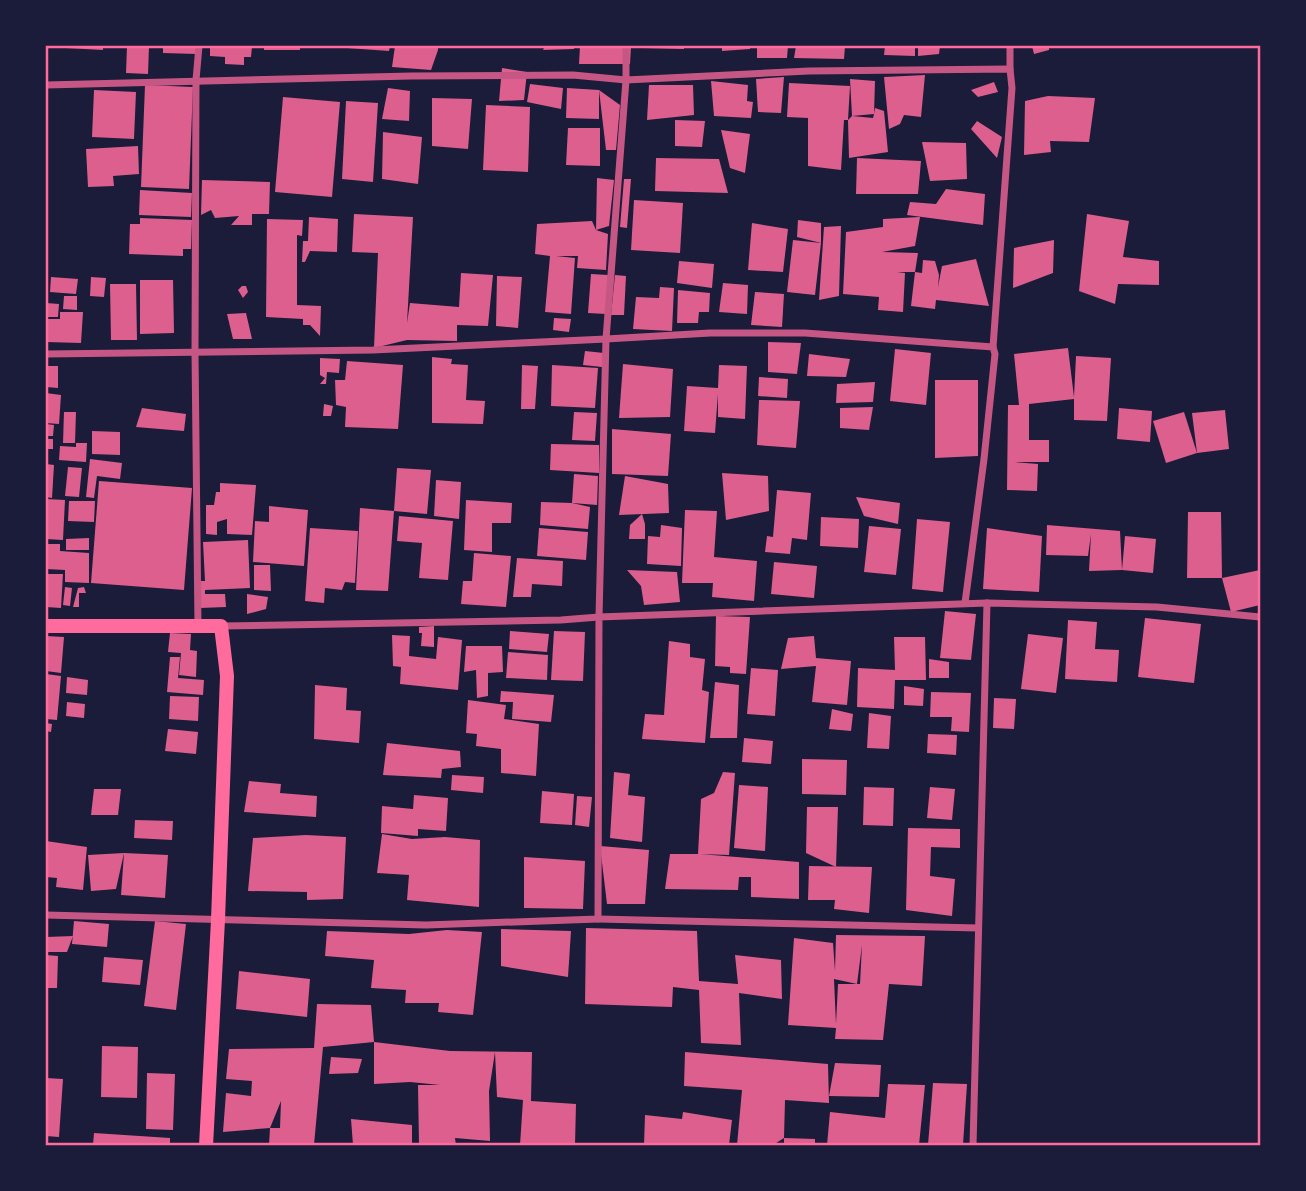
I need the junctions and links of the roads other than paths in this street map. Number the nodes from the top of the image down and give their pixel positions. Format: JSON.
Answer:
{"nodes":[{"id":1,"x":199,"y":46,"type":"edge"},
{"id":2,"x":626,"y":46,"type":"edge"},
{"id":3,"x":1010,"y":46,"type":"edge"},
{"id":4,"x":1010,"y":69,"type":"junction"},
{"id":5,"x":197,"y":80,"type":"junction"},
{"id":6,"x":626,"y":80,"type":"junction"},
{"id":7,"x":46,"y":85,"type":"edge"},
{"id":8,"x":606,"y":338,"type":"junction"},
{"id":9,"x":993,"y":346,"type":"junction"},
{"id":10,"x":195,"y":352,"type":"junction"},
{"id":11,"x":46,"y":354,"type":"edge"},
{"id":12,"x":965,"y":603,"type":"junction"},
{"id":13,"x":987,"y":603,"type":"junction"},
{"id":14,"x":599,"y":617,"type":"junction"},
{"id":15,"x":1261,"y":617,"type":"edge"},
{"id":16,"x":46,"y":626,"type":"edge"},
{"id":17,"x":198,"y":626,"type":"junction"},
{"id":18,"x":221,"y":626,"type":"junction"},
{"id":19,"x":46,"y":915,"type":"edge"},
{"id":20,"x":598,"y":919,"type":"junction"},
{"id":21,"x":218,"y":920,"type":"junction"},
{"id":22,"x":978,"y":928,"type":"junction"},
{"id":23,"x":206,"y":1146,"type":"edge"},
{"id":24,"x":973,"y":1146,"type":"edge"}],
"edges":[{"from":1,"to":5,"type":"street"},
{"from":2,"to":6,"type":"street"},
{"from":3,"to":4,"type":"street"},
{"from":4,"to":6,"type":"street"},
{"from":4,"to":9,"type":"street"},
{"from":5,"to":6,"type":"street"},
{"from":5,"to":7,"type":"street"},
{"from":5,"to":10,"type":"street"},
{"from":6,"to":8,"type":"street"},
{"from":8,"to":9,"type":"street"},
{"from":8,"to":10,"type":"street"},
{"from":8,"to":14,"type":"street"},
{"from":9,"to":12,"type":"street"},
{"from":10,"to":11,"type":"street"},
{"from":10,"to":17,"type":"street"},
{"from":12,"to":13,"type":"street"},
{"from":12,"to":14,"type":"street"},
{"from":13,"to":15,"type":"street"},
{"from":13,"to":22,"type":"street"},
{"from":14,"to":18,"type":"street"},
{"from":14,"to":20,"type":"street"},
{"from":16,"to":17,"type":"main road"},
{"from":17,"to":18,"type":"main road"},
{"from":18,"to":21,"type":"main road"},
{"from":19,"to":21,"type":"street"},
{"from":20,"to":21,"type":"street"},
{"from":20,"to":22,"type":"street"},
{"from":21,"to":23,"type":"main road"},
{"from":22,"to":24,"type":"street"}]}
